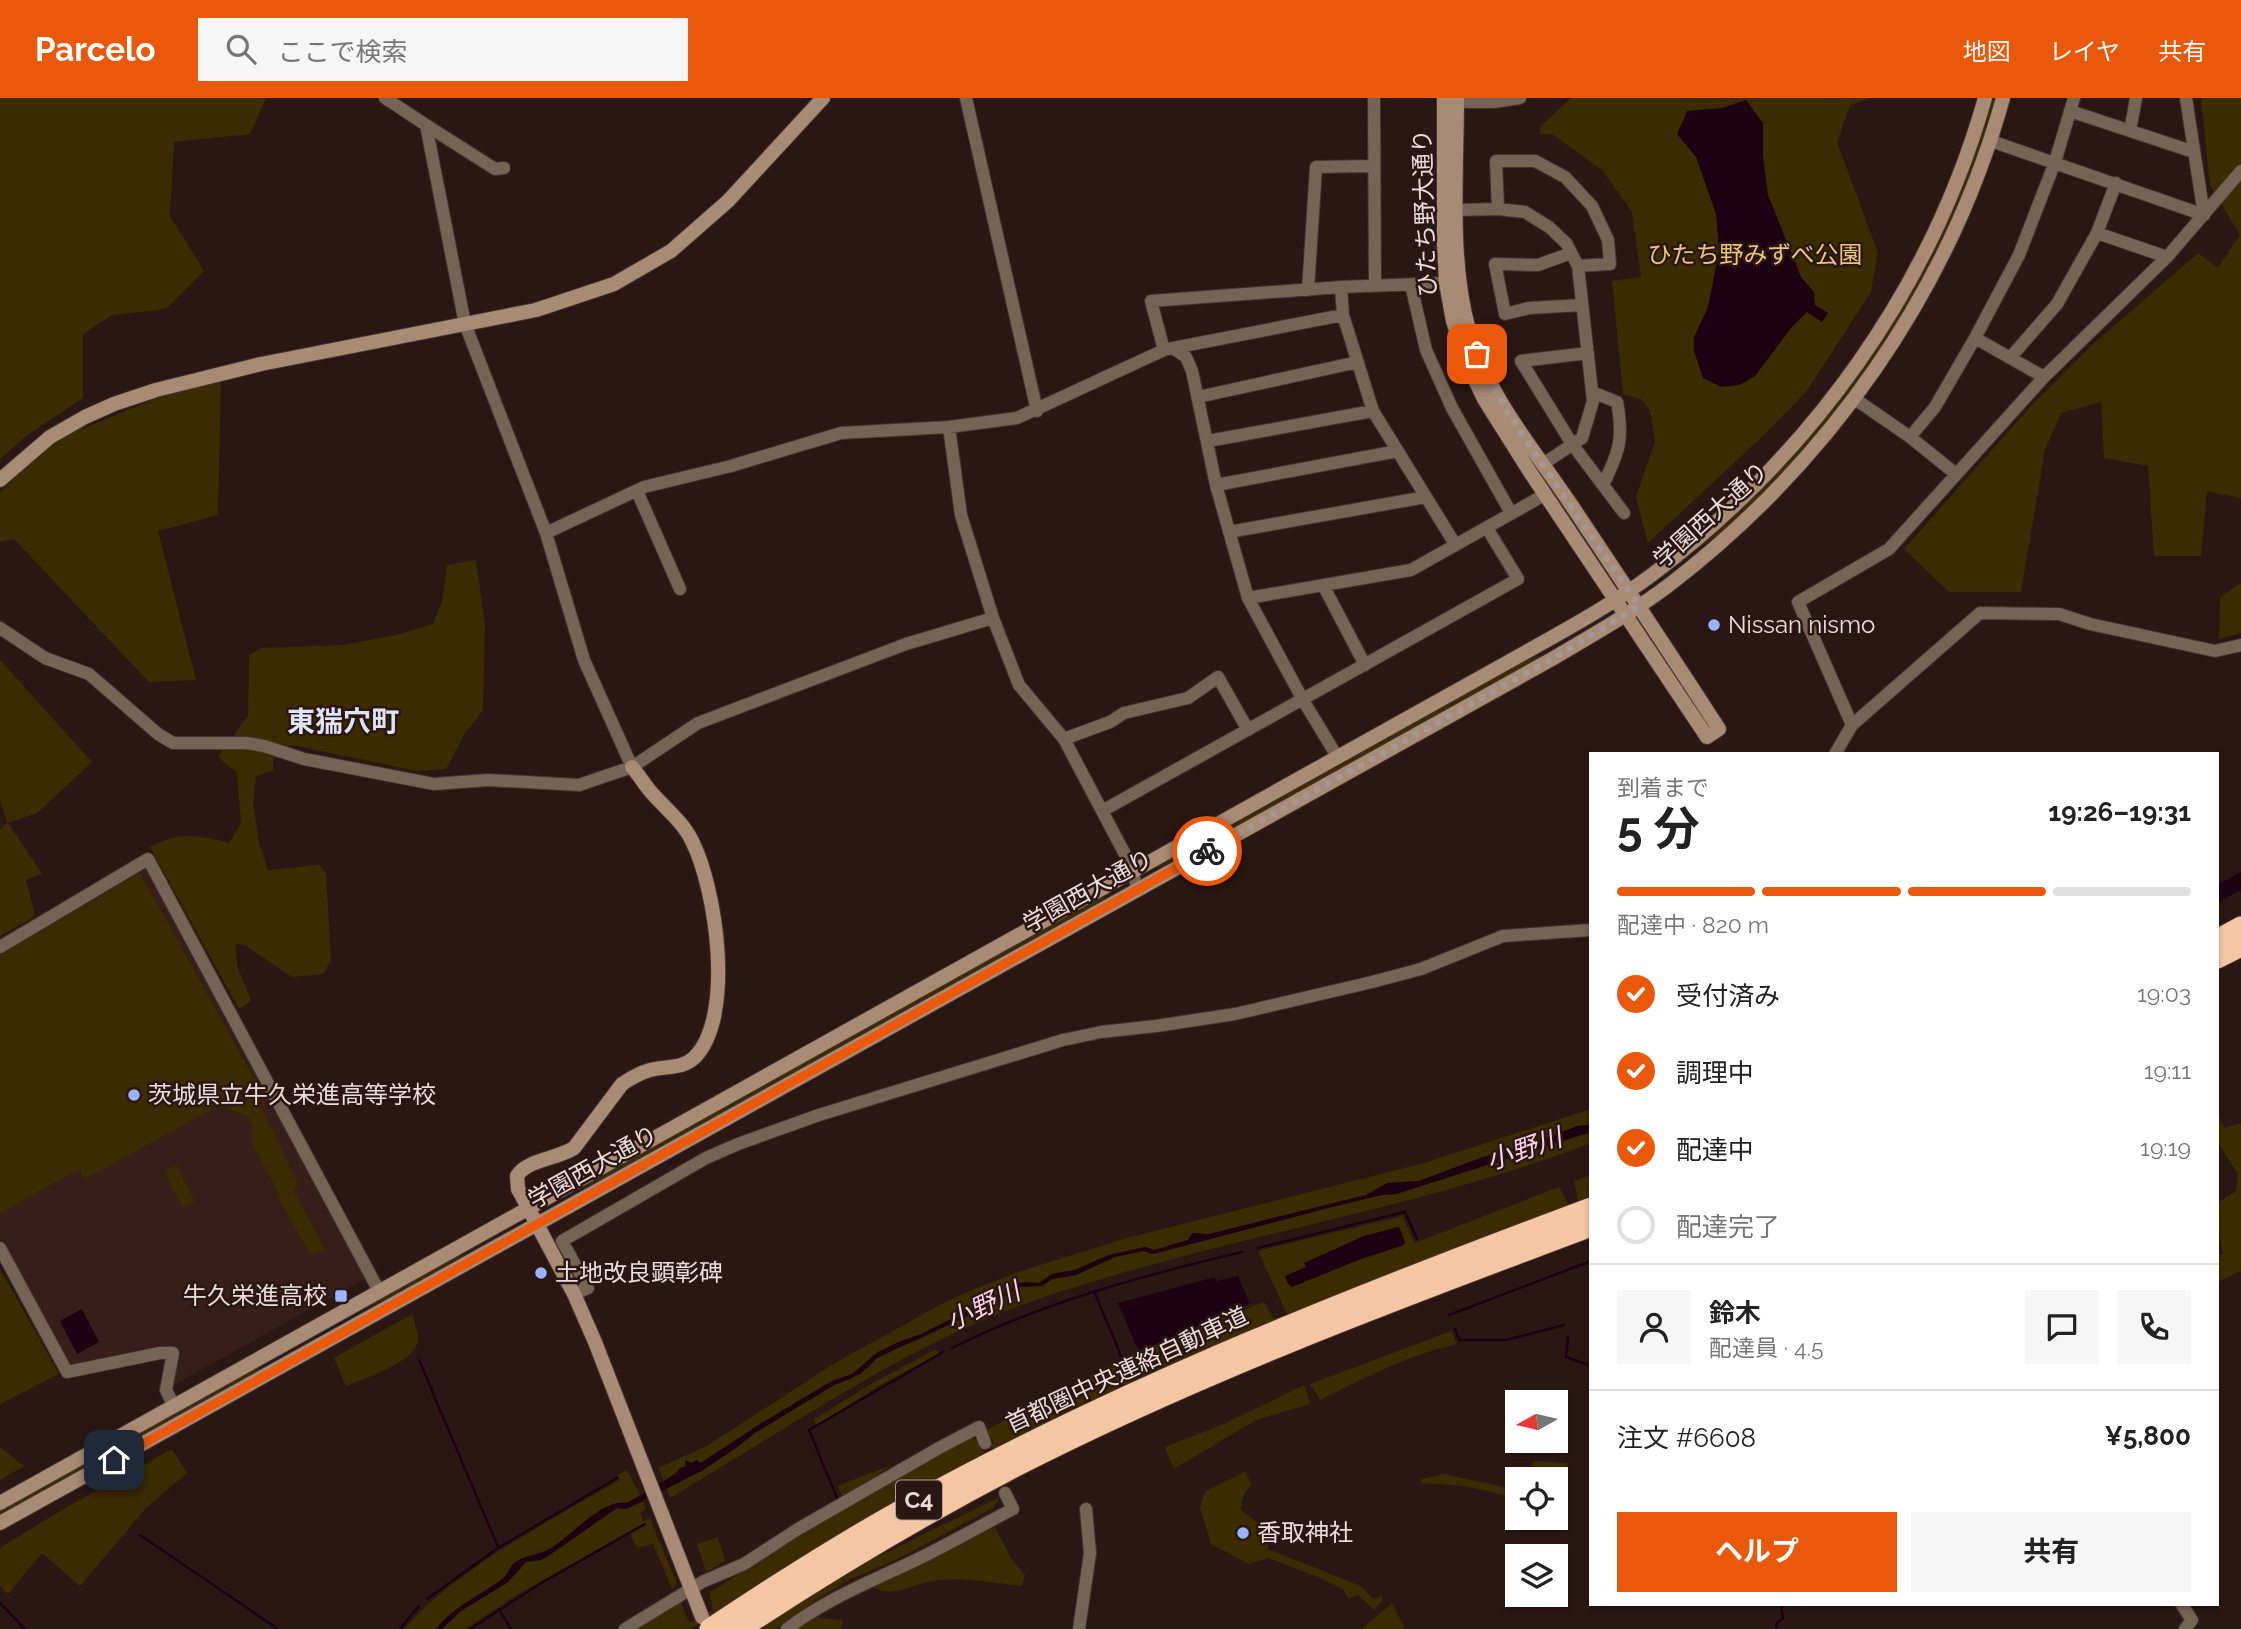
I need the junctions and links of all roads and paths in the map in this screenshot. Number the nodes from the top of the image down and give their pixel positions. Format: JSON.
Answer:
{"nodes":[{"id":1,"x":385,"y":98,"type":"edge"},
{"id":2,"x":823,"y":98,"type":"edge"},
{"id":3,"x":966,"y":98,"type":"edge"},
{"id":4,"x":1374,"y":98,"type":"edge"},
{"id":5,"x":1520,"y":98,"type":"edge"},
{"id":6,"x":1985,"y":98,"type":"edge"},
{"id":7,"x":2003,"y":98,"type":"edge"},
{"id":8,"x":2136,"y":98,"type":"edge"},
{"id":9,"x":2186,"y":98,"type":"edge"},
{"id":10,"x":1453,"y":99,"type":"edge"},
{"id":11,"x":1494,"y":100,"type":"edge"},
{"id":12,"x":2072,"y":105,"type":"edge"},
{"id":13,"x":426,"y":125,"type":"junction"},
{"id":14,"x":2130,"y":131,"type":"junction"},
{"id":15,"x":1991,"y":141,"type":"junction"},
{"id":16,"x":2194,"y":152,"type":"junction"},
{"id":17,"x":2055,"y":162,"type":"junction"},
{"id":18,"x":1374,"y":166,"type":"junction"},
{"id":19,"x":504,"y":168,"type":"dead end"},
{"id":20,"x":2241,"y":171,"type":"edge"},
{"id":21,"x":2116,"y":183,"type":"junction"},
{"id":22,"x":1498,"y":209,"type":"junction"},
{"id":23,"x":1457,"y":210,"type":"junction"},
{"id":24,"x":2203,"y":215,"type":"junction"},
{"id":25,"x":2097,"y":233,"type":"junction"},
{"id":26,"x":1571,"y":253,"type":"junction"},
{"id":27,"x":2167,"y":257,"type":"junction"},
{"id":28,"x":1578,"y":266,"type":"junction"},
{"id":29,"x":1446,"y":283,"type":"junction"},
{"id":30,"x":1411,"y":285,"type":"junction"},
{"id":31,"x":1375,"y":286,"type":"junction"},
{"id":32,"x":1341,"y":288,"type":"junction"},
{"id":33,"x":1308,"y":290,"type":"junction"},
{"id":34,"x":1582,"y":305,"type":"junction"},
{"id":35,"x":1343,"y":315,"type":"junction"},
{"id":36,"x":465,"y":324,"type":"junction"},
{"id":37,"x":1975,"y":338,"type":"junction"},
{"id":38,"x":1168,"y":349,"type":"junction"},
{"id":39,"x":1588,"y":353,"type":"junction"},
{"id":40,"x":2010,"y":358,"type":"junction"},
{"id":41,"x":1358,"y":362,"type":"junction"},
{"id":42,"x":2044,"y":377,"type":"junction"},
{"id":43,"x":1592,"y":391,"type":"junction"},
{"id":44,"x":1198,"y":397,"type":"junction"},
{"id":45,"x":1855,"y":399,"type":"junction"},
{"id":46,"x":1037,"y":411,"type":"junction"},
{"id":47,"x":1373,"y":411,"type":"junction"},
{"id":48,"x":949,"y":427,"type":"junction"},
{"id":49,"x":1910,"y":437,"type":"junction"},
{"id":50,"x":1208,"y":441,"type":"junction"},
{"id":51,"x":1572,"y":444,"type":"junction"},
{"id":52,"x":1398,"y":451,"type":"junction"},
{"id":53,"x":1543,"y":464,"type":"junction"},
{"id":54,"x":1956,"y":474,"type":"junction"},
{"id":55,"x":0,"y":480,"type":"edge"},
{"id":56,"x":1216,"y":485,"type":"junction"},
{"id":57,"x":1603,"y":485,"type":"junction"},
{"id":58,"x":637,"y":491,"type":"junction"},
{"id":59,"x":1546,"y":494,"type":"junction"},
{"id":60,"x":1426,"y":497,"type":"junction"},
{"id":61,"x":1511,"y":513,"type":"junction"},
{"id":62,"x":1624,"y":513,"type":"dead end"},
{"id":63,"x":1487,"y":528,"type":"junction"},
{"id":64,"x":1229,"y":532,"type":"junction"},
{"id":65,"x":546,"y":533,"type":"junction"},
{"id":66,"x":1455,"y":544,"type":"junction"},
{"id":67,"x":1323,"y":585,"type":"junction"},
{"id":68,"x":680,"y":589,"type":"dead end"},
{"id":69,"x":1629,"y":590,"type":"junction"},
{"id":70,"x":1248,"y":598,"type":"junction"},
{"id":71,"x":1615,"y":600,"type":"junction"},
{"id":72,"x":1639,"y":606,"type":"junction"},
{"id":73,"x":1625,"y":615,"type":"junction"},
{"id":74,"x":993,"y":618,"type":"junction"},
{"id":75,"x":0,"y":628,"type":"edge"},
{"id":76,"x":2241,"y":645,"type":"edge"},
{"id":77,"x":1365,"y":665,"type":"junction"},
{"id":78,"x":1303,"y":700,"type":"junction"},
{"id":79,"x":1853,"y":725,"type":"junction"},
{"id":80,"x":1248,"y":730,"type":"junction"},
{"id":81,"x":1064,"y":739,"type":"junction"},
{"id":82,"x":1836,"y":752,"type":"edge"},
{"id":83,"x":1338,"y":758,"type":"junction"},
{"id":84,"x":632,"y":767,"type":"junction"},
{"id":85,"x":1102,"y":811,"type":"junction"},
{"id":86,"x":1132,"y":872,"type":"junction"},
{"id":87,"x":1138,"y":889,"type":"junction"},
{"id":88,"x":2241,"y":928,"type":"edge"},
{"id":89,"x":1589,"y":930,"type":"edge"},
{"id":90,"x":2219,"y":939,"type":"edge"},
{"id":91,"x":2241,"y":946,"type":"edge"},
{"id":92,"x":0,"y":947,"type":"edge"},
{"id":93,"x":2219,"y":957,"type":"edge"},
{"id":94,"x":528,"y":1209,"type":"junction"},
{"id":95,"x":1589,"y":1209,"type":"edge"},
{"id":96,"x":537,"y":1224,"type":"junction"},
{"id":97,"x":1589,"y":1227,"type":"edge"},
{"id":98,"x":0,"y":1248,"type":"edge"},
{"id":99,"x":379,"y":1291,"type":"junction"},
{"id":100,"x":574,"y":1294,"type":"junction"},
{"id":101,"x":174,"y":1406,"type":"junction"},
{"id":102,"x":985,"y":1443,"type":"dead end"},
{"id":103,"x":1005,"y":1493,"type":"dead end"},
{"id":104,"x":0,"y":1503,"type":"edge"},
{"id":105,"x":1086,"y":1509,"type":"dead end"},
{"id":106,"x":0,"y":1523,"type":"edge"},
{"id":107,"x":692,"y":1588,"type":"junction"},
{"id":108,"x":2183,"y":1606,"type":"edge"},
{"id":109,"x":706,"y":1623,"type":"edge"},
{"id":110,"x":625,"y":1629,"type":"edge"},
{"id":111,"x":740,"y":1629,"type":"edge"},
{"id":112,"x":787,"y":1629,"type":"edge"},
{"id":113,"x":1079,"y":1629,"type":"edge"},
{"id":114,"x":2185,"y":1629,"type":"edge"}],
"edges":[{"from":1,"to":13,"type":"street"},
{"from":2,"to":36,"type":"main road"},
{"from":3,"to":46,"type":"street"},
{"from":4,"to":18,"type":"street"},
{"from":5,"to":11,"type":"street"},
{"from":6,"to":69,"type":"main road","name":"学園西大通り"},
{"from":7,"to":15,"type":"main road","name":"学園西大通り"},
{"from":8,"to":14,"type":"street"},
{"from":9,"to":16,"type":"street"},
{"from":10,"to":11,"type":"street"},
{"from":10,"to":23,"type":"main road","name":"ひたち野大通り"},
{"from":10,"to":29,"type":"main road","name":"ひたち野大通り"},
{"from":12,"to":14,"type":"street"},
{"from":12,"to":17,"type":"street"},
{"from":13,"to":19,"type":"street"},
{"from":13,"to":36,"type":"street"},
{"from":14,"to":16,"type":"street"},
{"from":15,"to":17,"type":"street"},
{"from":15,"to":45,"type":"main road","name":"学園西大通り"},
{"from":16,"to":24,"type":"street"},
{"from":17,"to":21,"type":"street"},
{"from":17,"to":37,"type":"street"},
{"from":18,"to":31,"type":"street"},
{"from":18,"to":33,"type":"street"},
{"from":20,"to":24,"type":"street"},
{"from":21,"to":24,"type":"street"},
{"from":21,"to":25,"type":"street"},
{"from":22,"to":23,"type":"street"},
{"from":22,"to":26,"type":"street"},
{"from":22,"to":28,"type":"street"},
{"from":23,"to":53,"type":"main road","name":"ひたち野大通り"},
{"from":24,"to":27,"type":"street"},
{"from":25,"to":27,"type":"street"},
{"from":25,"to":40,"type":"street"},
{"from":26,"to":28,"type":"street"},
{"from":26,"to":34,"type":"street"},
{"from":27,"to":42,"type":"street"},
{"from":28,"to":34,"type":"street"},
{"from":29,"to":30,"type":"street"},
{"from":29,"to":59,"type":"main road","name":"ひたち野大通り"},
{"from":30,"to":31,"type":"street"},
{"from":30,"to":61,"type":"street"},
{"from":31,"to":32,"type":"street"},
{"from":32,"to":33,"type":"street"},
{"from":32,"to":35,"type":"street"},
{"from":33,"to":38,"type":"street"},
{"from":34,"to":39,"type":"street"},
{"from":35,"to":38,"type":"street"},
{"from":35,"to":41,"type":"street"},
{"from":36,"to":55,"type":"main road"},
{"from":36,"to":65,"type":"street"},
{"from":37,"to":40,"type":"street"},
{"from":37,"to":49,"type":"street"},
{"from":38,"to":44,"type":"street"},
{"from":38,"to":46,"type":"street"},
{"from":39,"to":43,"type":"street"},
{"from":39,"to":51,"type":"street"},
{"from":40,"to":42,"type":"street"},
{"from":41,"to":44,"type":"street"},
{"from":41,"to":47,"type":"street"},
{"from":42,"to":54,"type":"street"},
{"from":43,"to":51,"type":"street"},
{"from":43,"to":57,"type":"street"},
{"from":44,"to":50,"type":"street"},
{"from":45,"to":49,"type":"street"},
{"from":45,"to":72,"type":"main road","name":"学園西大通り"},
{"from":46,"to":48,"type":"street"},
{"from":47,"to":50,"type":"street"},
{"from":47,"to":52,"type":"street"},
{"from":48,"to":58,"type":"street"},
{"from":48,"to":74,"type":"street"},
{"from":49,"to":54,"type":"street"},
{"from":50,"to":56,"type":"street"},
{"from":51,"to":53,"type":"street"},
{"from":51,"to":57,"type":"street"},
{"from":52,"to":56,"type":"street"},
{"from":52,"to":60,"type":"street"},
{"from":53,"to":69,"type":"main road","name":"ひたち野大通り"},
{"from":54,"to":79,"type":"street"},
{"from":56,"to":64,"type":"street"},
{"from":57,"to":62,"type":"street"},
{"from":58,"to":65,"type":"street"},
{"from":58,"to":68,"type":"street"},
{"from":59,"to":61,"type":"street"},
{"from":59,"to":71,"type":"main road","name":"ひたち野大通り"},
{"from":60,"to":64,"type":"street"},
{"from":60,"to":66,"type":"street"},
{"from":61,"to":63,"type":"street"},
{"from":63,"to":66,"type":"street"},
{"from":63,"to":77,"type":"street"},
{"from":64,"to":70,"type":"street"},
{"from":65,"to":84,"type":"street"},
{"from":66,"to":67,"type":"street"},
{"from":67,"to":70,"type":"street"},
{"from":67,"to":77,"type":"street"},
{"from":69,"to":71,"type":"main road","name":"学園西大通り"},
{"from":69,"to":72,"type":"main road","name":"ひたち野大通り"},
{"from":70,"to":78,"type":"street"},
{"from":71,"to":73,"type":"main road","name":"ひたち野大通り"},
{"from":71,"to":83,"type":"main road","name":"学園西大通り"},
{"from":72,"to":73,"type":"main road","name":"学園西大通り"},
{"from":72,"to":73,"type":"main road","name":"ひたち野大通り"},
{"from":73,"to":87,"type":"main road","name":"学園西大通り"},
{"from":74,"to":81,"type":"street"},
{"from":74,"to":84,"type":"street"},
{"from":75,"to":84,"type":"street"},
{"from":76,"to":79,"type":"street"},
{"from":77,"to":78,"type":"street"},
{"from":78,"to":80,"type":"street"},
{"from":78,"to":83,"type":"street"},
{"from":79,"to":82,"type":"street"},
{"from":80,"to":81,"type":"street"},
{"from":80,"to":85,"type":"street"},
{"from":81,"to":85,"type":"street"},
{"from":83,"to":86,"type":"main road","name":"学園西大通り"},
{"from":84,"to":94,"type":"main road"},
{"from":85,"to":86,"type":"street"},
{"from":86,"to":87,"type":"street"},
{"from":86,"to":94,"type":"main road","name":"学園西大通り"},
{"from":87,"to":96,"type":"main road","name":"学園西大通り"},
{"from":88,"to":90,"type":"highway"},
{"from":89,"to":100,"type":"street"},
{"from":91,"to":93,"type":"highway"},
{"from":92,"to":99,"type":"street"},
{"from":94,"to":96,"type":"main road"},
{"from":94,"to":99,"type":"main road","name":"学園西大通り"},
{"from":95,"to":109,"type":"highway","name":"首都圏中央連絡自動車道","number":"C4"},
{"from":96,"to":100,"type":"main road"},
{"from":96,"to":106,"type":"main road","name":"学園西大通り"},
{"from":97,"to":111,"type":"highway","name":"首都圏中央連絡自動車道","number":"C4"},
{"from":98,"to":101,"type":"street"},
{"from":99,"to":101,"type":"main road","name":"学園西大通り"},
{"from":100,"to":107,"type":"main road"},
{"from":101,"to":104,"type":"main road","name":"学園西大通り"},
{"from":102,"to":107,"type":"street"},
{"from":103,"to":112,"type":"street"},
{"from":105,"to":113,"type":"street"},
{"from":107,"to":109,"type":"main road"},
{"from":107,"to":110,"type":"street"},
{"from":108,"to":114,"type":"street"}]}
